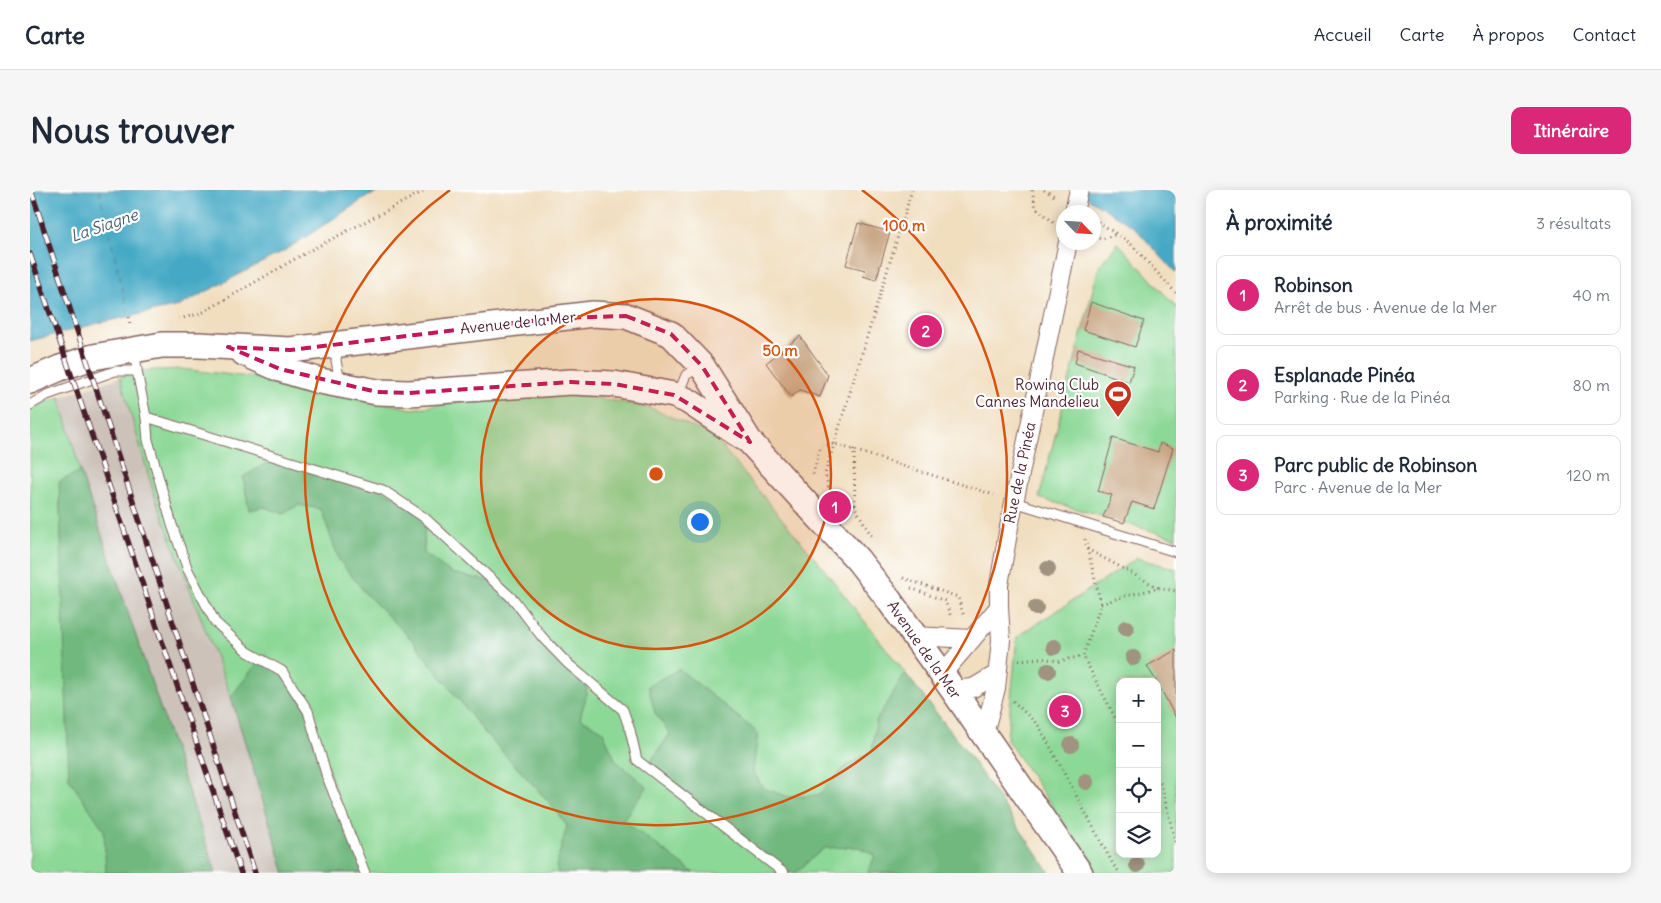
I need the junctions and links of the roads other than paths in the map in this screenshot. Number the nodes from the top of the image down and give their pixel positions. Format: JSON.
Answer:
{"nodes":[{"id":1,"x":1080,"y":190,"type":"edge"},
{"id":2,"x":1076,"y":205,"type":"edge"},
{"id":3,"x":1066,"y":250,"type":"edge"},
{"id":4,"x":338,"y":344,"type":"junction"},
{"id":5,"x":228,"y":347,"type":"junction"},
{"id":6,"x":136,"y":361,"type":"junction"},
{"id":7,"x":702,"y":366,"type":"junction"},
{"id":8,"x":30,"y":381,"type":"edge"},
{"id":9,"x":341,"y":385,"type":"junction"},
{"id":10,"x":674,"y":394,"type":"junction"},
{"id":11,"x":30,"y":405,"type":"edge"},
{"id":12,"x":146,"y":417,"type":"junction"},
{"id":13,"x":750,"y":442,"type":"junction"},
{"id":14,"x":1014,"y":502,"type":"junction"},
{"id":15,"x":1176,"y":552,"type":"edge"},
{"id":16,"x":998,"y":607,"type":"junction"},
{"id":17,"x":914,"y":636,"type":"junction"},
{"id":18,"x":972,"y":639,"type":"junction"},
{"id":19,"x":997,"y":668,"type":"junction"},
{"id":20,"x":947,"y":682,"type":"junction"},
{"id":21,"x":984,"y":734,"type":"junction"},
{"id":22,"x":366,"y":873,"type":"edge"},
{"id":23,"x":784,"y":873,"type":"edge"},
{"id":24,"x":1080,"y":873,"type":"edge"}],
"edges":[{"from":1,"to":2,"type":"street","bridge":true},
{"from":3,"to":14,"type":"street","name":"Rue de la Pinéa"},
{"from":4,"to":5,"type":"main road","name":"Avenue de la Mer"},
{"from":4,"to":7,"type":"main road","name":"Avenue de la Mer"},
{"from":4,"to":9,"type":"lane"},
{"from":5,"to":6,"type":"main road","name":"Avenue de la Mer"},
{"from":5,"to":9,"type":"main road","name":"Avenue de la Mer"},
{"from":6,"to":8,"type":"main road","name":"Avenue de la Mer"},
{"from":6,"to":11,"type":"lane"},
{"from":6,"to":12,"type":"lane"},
{"from":7,"to":10,"type":"lane"},
{"from":7,"to":13,"type":"main road","name":"Avenue de la Mer"},
{"from":9,"to":10,"type":"main road","name":"Avenue de la Mer"},
{"from":10,"to":13,"type":"main road","name":"Avenue de la Mer"},
{"from":12,"to":22,"type":"lane"},
{"from":12,"to":23,"type":"lane"},
{"from":13,"to":17,"type":"main road","name":"Avenue de la Mer"},
{"from":14,"to":15,"type":"lane"},
{"from":14,"to":16,"type":"street","name":"Rue de la Pinéa"},
{"from":16,"to":18,"type":"street"},
{"from":16,"to":19,"type":"street","name":"Rue de la Pinéa"},
{"from":17,"to":18,"type":"street"},
{"from":17,"to":20,"type":"main road","name":"Avenue de la Mer"},
{"from":18,"to":20,"type":"street"},
{"from":19,"to":20,"type":"street"},
{"from":19,"to":21,"type":"street","name":"Rue de la Pinéa"},
{"from":20,"to":21,"type":"main road","name":"Avenue de la Mer"},
{"from":21,"to":24,"type":"main road","name":"Avenue de la Mer"}]}
